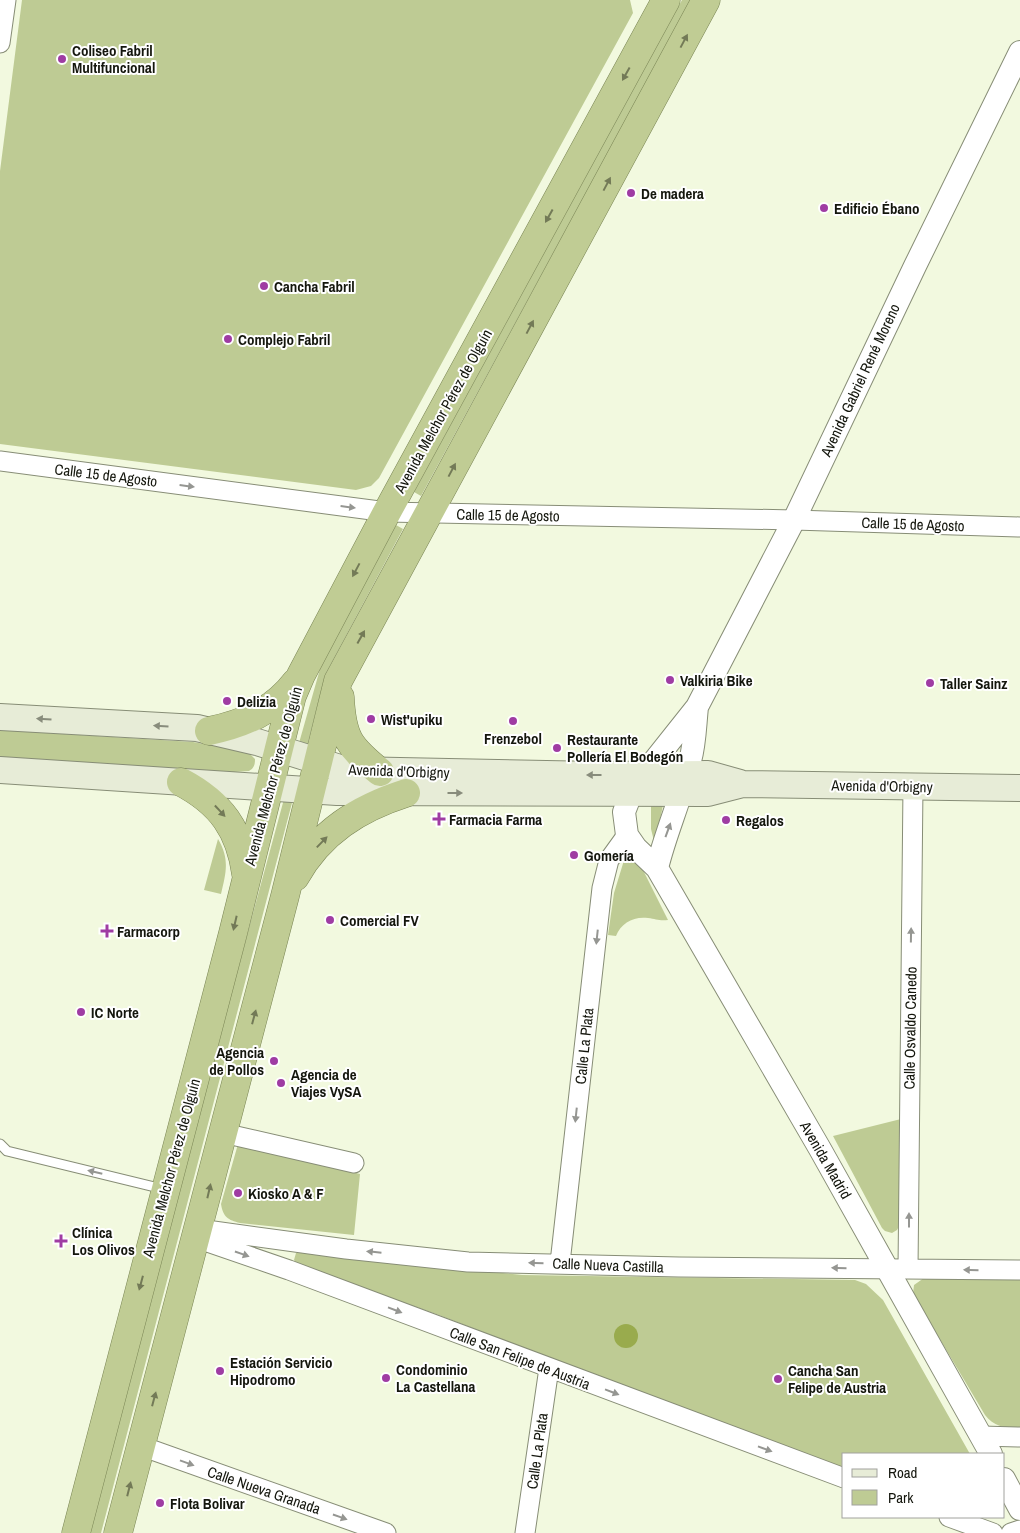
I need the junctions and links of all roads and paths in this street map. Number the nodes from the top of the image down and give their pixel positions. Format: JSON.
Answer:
{"nodes":[{"id":1,"x":6,"y":0,"type":"edge"},
{"id":2,"x":666,"y":0,"type":"edge"},
{"id":3,"x":706,"y":0,"type":"edge"},
{"id":4,"x":0,"y":43,"type":"edge"},
{"id":5,"x":1020,"y":52,"type":"edge"},
{"id":6,"x":0,"y":461,"type":"edge"},
{"id":7,"x":388,"y":512,"type":"junction"},
{"id":8,"x":429,"y":513,"type":"junction"},
{"id":9,"x":794,"y":520,"type":"junction"},
{"id":10,"x":1020,"y":527,"type":"edge"},
{"id":11,"x":301,"y":675,"type":"junction"},
{"id":12,"x":338,"y":681,"type":"junction"},
{"id":13,"x":697,"y":707,"type":"junction"},
{"id":14,"x":0,"y":717,"type":"edge"},
{"id":15,"x":210,"y":731,"type":"junction"},
{"id":16,"x":278,"y":750,"type":"junction"},
{"id":17,"x":318,"y":762,"type":"junction"},
{"id":18,"x":0,"y":770,"type":"edge"},
{"id":19,"x":380,"y":772,"type":"junction"},
{"id":20,"x":182,"y":782,"type":"junction"},
{"id":21,"x":637,"y":784,"type":"junction"},
{"id":22,"x":684,"y":784,"type":"junction"},
{"id":23,"x":913,"y":786,"type":"junction"},
{"id":24,"x":269,"y":788,"type":"junction"},
{"id":25,"x":1020,"y":788,"type":"edge"},
{"id":26,"x":311,"y":791,"type":"junction"},
{"id":27,"x":406,"y":793,"type":"junction"},
{"id":28,"x":626,"y":834,"type":"junction"},
{"id":29,"x":657,"y":868,"type":"junction"},
{"id":30,"x":246,"y":875,"type":"junction"},
{"id":31,"x":285,"y":896,"type":"junction"},
{"id":32,"x":223,"y":1133,"type":"junction"},
{"id":33,"x":0,"y":1144,"type":"edge"},
{"id":34,"x":354,"y":1163,"type":"dead end"},
{"id":35,"x":154,"y":1186,"type":"junction"},
{"id":36,"x":198,"y":1233,"type":"junction"},
{"id":37,"x":294,"y":1242,"type":"junction"},
{"id":38,"x":560,"y":1263,"type":"junction"},
{"id":39,"x":898,"y":1269,"type":"junction"},
{"id":40,"x":288,"y":1270,"type":"junction"},
{"id":41,"x":1020,"y":1270,"type":"edge"},
{"id":42,"x":549,"y":1368,"type":"junction"},
{"id":43,"x":1020,"y":1437,"type":"edge"},
{"id":44,"x":986,"y":1445,"type":"edge"},
{"id":45,"x":141,"y":1446,"type":"junction"},
{"id":46,"x":842,"y":1477,"type":"edge"},
{"id":47,"x":1005,"y":1481,"type":"edge"},
{"id":48,"x":1020,"y":1509,"type":"edge"},
{"id":49,"x":952,"y":1518,"type":"edge"},
{"id":50,"x":1020,"y":1530,"type":"edge"},
{"id":51,"x":76,"y":1533,"type":"edge"},
{"id":52,"x":118,"y":1533,"type":"edge"},
{"id":53,"x":386,"y":1533,"type":"edge"},
{"id":54,"x":525,"y":1533,"type":"edge"},
{"id":55,"x":993,"y":1533,"type":"edge"},
{"id":56,"x":1011,"y":1533,"type":"edge"}],
"edges":[{"from":1,"to":4,"type":"street"},
{"from":2,"to":7,"type":"highway","name":"Avenida Melchor Pérez de Olguín","one_way":true},
{"from":8,"to":3,"type":"highway","one_way":true},
{"from":5,"to":9,"type":"street","name":"Avenida Gabriel René Moreno"},
{"from":6,"to":7,"type":"street","name":"Calle 15 de Agosto","one_way":true},
{"from":7,"to":8,"type":"street","name":"Calle 15 de Agosto"},
{"from":7,"to":11,"type":"highway","name":"Avenida Melchor Pérez de Olguín","one_way":true},
{"from":8,"to":9,"type":"street","name":"Calle 15 de Agosto"},
{"from":12,"to":8,"type":"highway","one_way":true},
{"from":9,"to":10,"type":"street","name":"Calle 15 de Agosto"},
{"from":9,"to":13,"type":"street","name":"Avenida Gabriel René Moreno"},
{"from":11,"to":15,"type":"highway"},
{"from":11,"to":16,"type":"highway","name":"Avenida Melchor Pérez de Olguín"},
{"from":12,"to":17,"type":"highway"},
{"from":12,"to":19,"type":"highway"},
{"from":13,"to":21,"type":"street","name":"Avenida Gabriel René Moreno"},
{"from":13,"to":22,"type":"street","name":"Avenida Gabriel René Moreno"},
{"from":15,"to":14,"type":"main road","name":"Avenida d'Orbigny","one_way":true},
{"from":15,"to":16,"type":"main road","name":"Avenida d'Orbigny"},
{"from":16,"to":17,"type":"main road","name":"Avenida d'Orbigny"},
{"from":16,"to":24,"type":"highway","name":"Avenida Melchor Pérez de Olguín"},
{"from":17,"to":19,"type":"main road","name":"Avenida d'Orbigny"},
{"from":17,"to":26,"type":"highway"},
{"from":18,"to":20,"type":"main road","name":"Avenida d'Orbigny"},
{"from":21,"to":19,"type":"main road","name":"Avenida d'Orbigny","one_way":true},
{"from":20,"to":24,"type":"main road","name":"Avenida d'Orbigny"},
{"from":20,"to":30,"type":"highway","one_way":true},
{"from":21,"to":22,"type":"main road","name":"Avenida d'Orbigny"},
{"from":27,"to":21,"type":"main road","name":"Avenida d'Orbigny","one_way":true},
{"from":21,"to":28,"type":"street"},
{"from":22,"to":23,"type":"main road","name":"Avenida d'Orbigny"},
{"from":29,"to":22,"type":"street","one_way":true},
{"from":23,"to":25,"type":"main road","name":"Avenida d'Orbigny"},
{"from":39,"to":23,"type":"street","name":"Calle Osvaldo Canedo","one_way":true},
{"from":24,"to":26,"type":"main road","name":"Avenida d'Orbigny"},
{"from":24,"to":30,"type":"highway","name":"Avenida Melchor Pérez de Olguín"},
{"from":26,"to":27,"type":"main road","name":"Avenida d'Orbigny"},
{"from":26,"to":31,"type":"highway"},
{"from":31,"to":27,"type":"highway","one_way":true},
{"from":28,"to":29,"type":"street","name":"Avenida Madrid"},
{"from":28,"to":38,"type":"street","name":"Calle La Plata","one_way":true},
{"from":29,"to":39,"type":"street","name":"Avenida Madrid"},
{"from":30,"to":35,"type":"highway","name":"Avenida Melchor Pérez de Olguín","one_way":true},
{"from":32,"to":31,"type":"highway","one_way":true},
{"from":32,"to":34,"type":"street"},
{"from":36,"to":32,"type":"highway","one_way":true},
{"from":35,"to":33,"type":"lane","one_way":true},
{"from":35,"to":51,"type":"highway","name":"Avenida Melchor Pérez de Olguín","one_way":true},
{"from":36,"to":37,"type":"street","name":"Calle Nueva Castilla"},
{"from":36,"to":40,"type":"street","name":"Calle San Felipe de Austria","one_way":true},
{"from":45,"to":36,"type":"highway","one_way":true},
{"from":38,"to":37,"type":"street","name":"Calle Nueva Castilla","one_way":true},
{"from":37,"to":40,"type":"street"},
{"from":39,"to":38,"type":"street","name":"Calle Nueva Castilla","one_way":true},
{"from":41,"to":39,"type":"street","name":"Calle Nueva Castilla","one_way":true},
{"from":39,"to":44,"type":"street","name":"Avenida Madrid"},
{"from":40,"to":42,"type":"street","name":"Calle San Felipe de Austria","one_way":true},
{"from":42,"to":46,"type":"street","name":"Calle San Felipe de Austria","one_way":true},
{"from":42,"to":54,"type":"street","name":"Calle La Plata"},
{"from":43,"to":44,"type":"street"},
{"from":52,"to":45,"type":"highway","one_way":true},
{"from":45,"to":53,"type":"street","name":"Calle Nueva Granada","one_way":true},
{"from":47,"to":48,"type":"street"},
{"from":49,"to":55,"type":"street"},
{"from":50,"to":56,"type":"street"}]}
